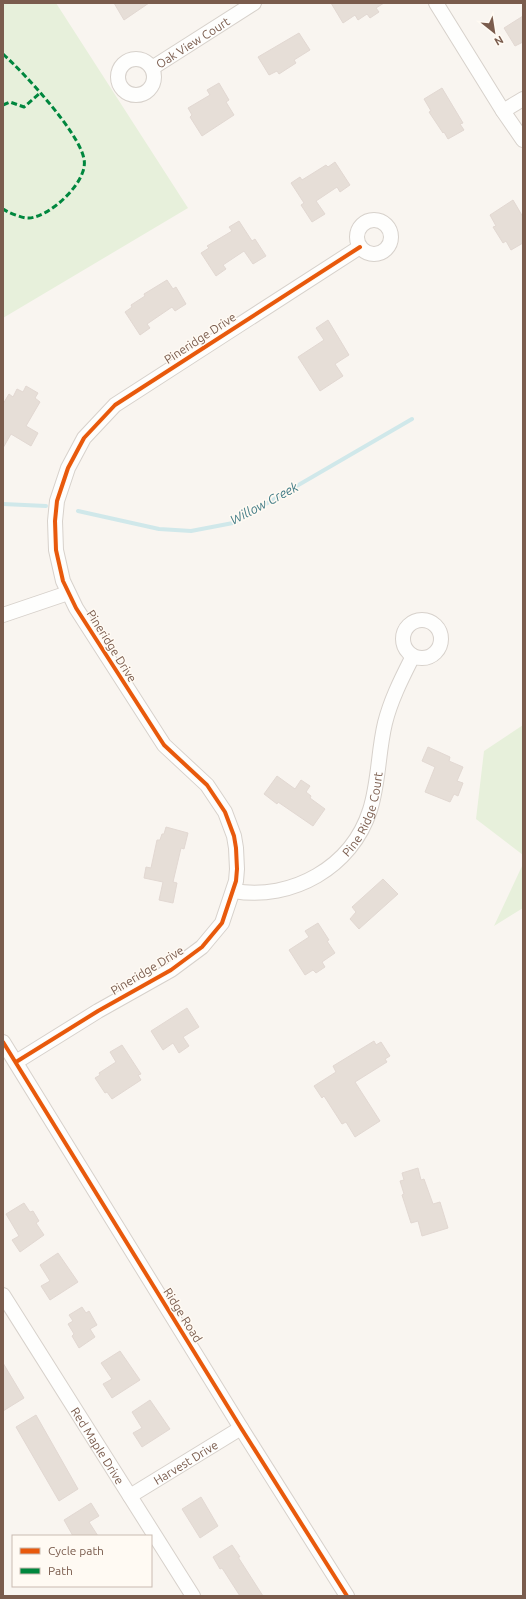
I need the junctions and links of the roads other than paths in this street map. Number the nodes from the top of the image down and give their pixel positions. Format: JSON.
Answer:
{"nodes":[{"id":1,"x":254,"y":3,"type":"edge"},
{"id":2,"x":436,"y":3,"type":"edge"},
{"id":3,"x":152,"y":68,"type":"dead end"},
{"id":4,"x":523,"y":99,"type":"edge"},
{"id":5,"x":503,"y":111,"type":"junction"},
{"id":6,"x":523,"y":140,"type":"edge"},
{"id":7,"x":360,"y":247,"type":"dead end"},
{"id":8,"x":68,"y":593,"type":"junction"},
{"id":9,"x":3,"y":615,"type":"edge"},
{"id":10,"x":413,"y":656,"type":"dead end"},
{"id":11,"x":234,"y":891,"type":"junction"},
{"id":12,"x":3,"y":1042,"type":"edge"},
{"id":13,"x":16,"y":1062,"type":"junction"},
{"id":14,"x":3,"y":1295,"type":"edge"},
{"id":15,"x":241,"y":1428,"type":"junction"},
{"id":16,"x":130,"y":1496,"type":"junction"},
{"id":17,"x":193,"y":1596,"type":"edge"},
{"id":18,"x":347,"y":1596,"type":"edge"}],
"edges":[{"from":1,"to":3,"type":"street","name":"Oak View Court"},
{"from":2,"to":5,"type":"street"},
{"from":4,"to":5,"type":"street"},
{"from":5,"to":6,"type":"street"},
{"from":7,"to":8,"type":"street","name":"Pineridge Drive"},
{"from":8,"to":9,"type":"street"},
{"from":8,"to":11,"type":"street","name":"Pineridge Drive"},
{"from":10,"to":11,"type":"street","name":"Pine Ridge Court"},
{"from":11,"to":13,"type":"street","name":"Pineridge Drive"},
{"from":12,"to":13,"type":"street","name":"Ridge Road"},
{"from":13,"to":15,"type":"street","name":"Ridge Road"},
{"from":14,"to":16,"type":"street","name":"Red Maple Drive"},
{"from":15,"to":16,"type":"street","name":"Harvest Drive"},
{"from":15,"to":18,"type":"street","name":"Ridge Road"},
{"from":16,"to":17,"type":"street","name":"Red Maple Drive"}]}
